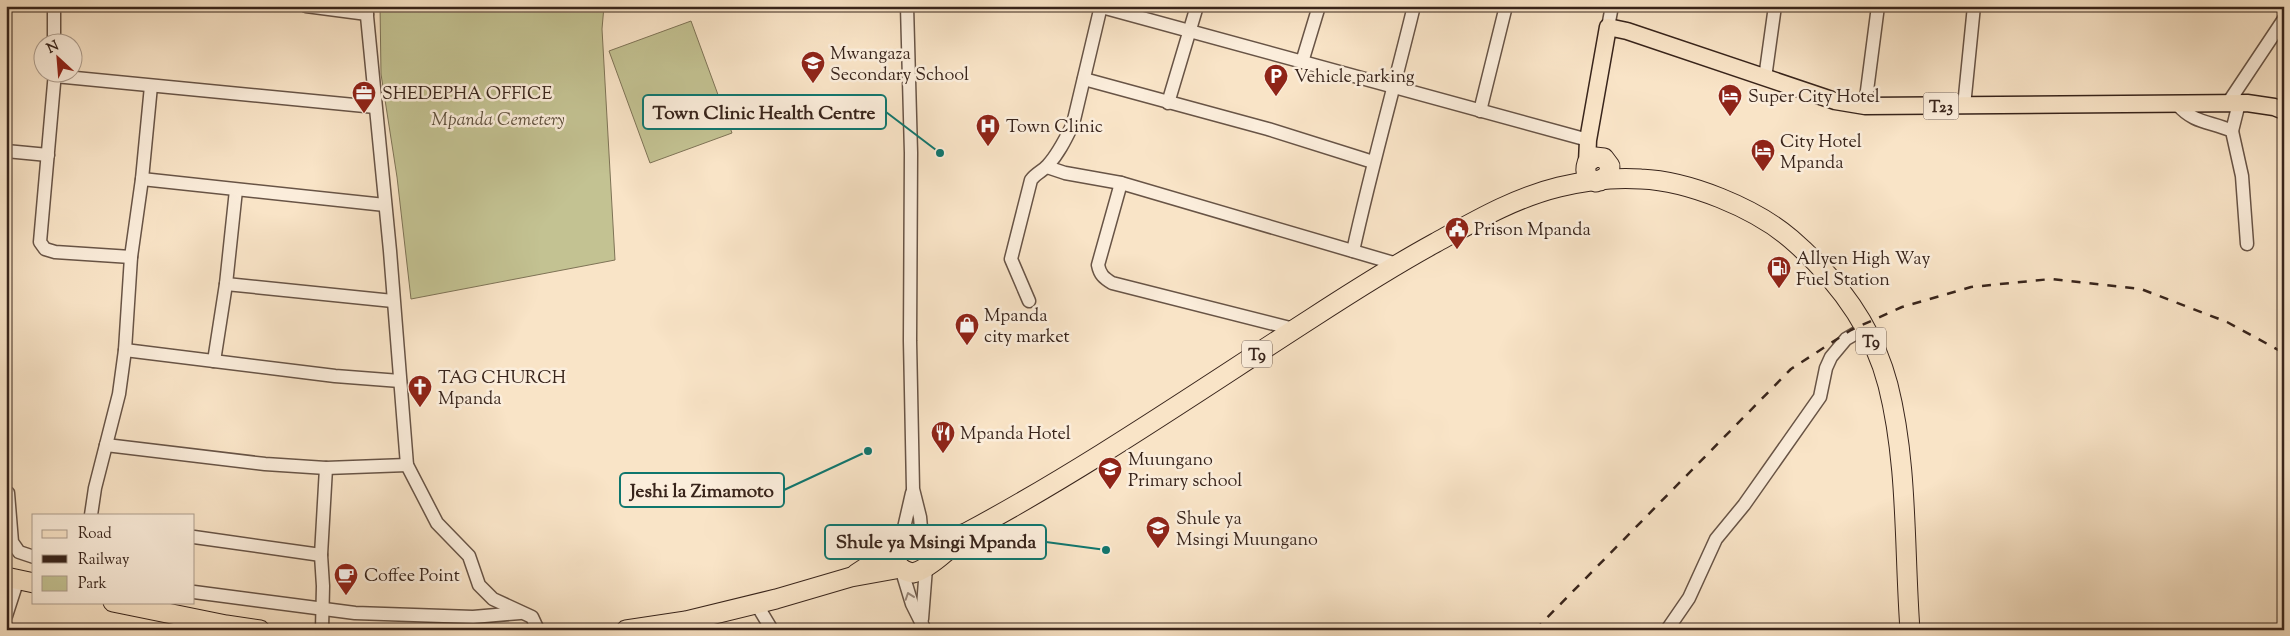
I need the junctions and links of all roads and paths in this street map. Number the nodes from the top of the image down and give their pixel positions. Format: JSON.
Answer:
{"nodes":[{"id":1,"x":54,"y":6,"type":"edge"},
{"id":2,"x":306,"y":6,"type":"edge"},
{"id":3,"x":907,"y":6,"type":"edge"},
{"id":4,"x":1100,"y":6,"type":"edge"},
{"id":5,"x":1197,"y":6,"type":"edge"},
{"id":6,"x":1319,"y":6,"type":"edge"},
{"id":7,"x":1414,"y":6,"type":"edge"},
{"id":8,"x":1506,"y":6,"type":"edge"},
{"id":9,"x":1612,"y":6,"type":"edge"},
{"id":10,"x":1775,"y":6,"type":"edge"},
{"id":11,"x":1878,"y":6,"type":"edge"},
{"id":12,"x":1974,"y":6,"type":"edge"},
{"id":13,"x":367,"y":10,"type":"edge"},
{"id":14,"x":2284,"y":19,"type":"edge"},
{"id":15,"x":1608,"y":27,"type":"junction"},
{"id":16,"x":1190,"y":31,"type":"junction"},
{"id":17,"x":54,"y":32,"type":"edge"},
{"id":18,"x":1302,"y":62,"type":"junction"},
{"id":19,"x":82,"y":77,"type":"edge"},
{"id":20,"x":1765,"y":78,"type":"junction"},
{"id":21,"x":1084,"y":79,"type":"junction"},
{"id":22,"x":54,"y":82,"type":"edge"},
{"id":23,"x":151,"y":86,"type":"junction"},
{"id":24,"x":1394,"y":87,"type":"junction"},
{"id":25,"x":1168,"y":103,"type":"junction"},
{"id":26,"x":2233,"y":103,"type":"junction"},
{"id":27,"x":2176,"y":104,"type":"junction"},
{"id":28,"x":1865,"y":106,"type":"junction"},
{"id":29,"x":1964,"y":106,"type":"junction"},
{"id":30,"x":375,"y":107,"type":"junction"},
{"id":31,"x":1480,"y":111,"type":"junction"},
{"id":32,"x":2284,"y":111,"type":"edge"},
{"id":33,"x":2232,"y":131,"type":"junction"},
{"id":34,"x":1590,"y":133,"type":"junction"},
{"id":35,"x":6,"y":151,"type":"edge"},
{"id":36,"x":48,"y":155,"type":"junction"},
{"id":37,"x":1373,"y":162,"type":"junction"},
{"id":38,"x":1047,"y":167,"type":"junction"},
{"id":39,"x":1597,"y":169,"type":"junction"},
{"id":40,"x":142,"y":179,"type":"junction"},
{"id":41,"x":1121,"y":183,"type":"junction"},
{"id":42,"x":236,"y":190,"type":"junction"},
{"id":43,"x":384,"y":205,"type":"junction"},
{"id":44,"x":2247,"y":244,"type":"dead end"},
{"id":45,"x":1353,"y":251,"type":"junction"},
{"id":46,"x":131,"y":257,"type":"junction"},
{"id":47,"x":1397,"y":264,"type":"junction"},
{"id":48,"x":226,"y":284,"type":"junction"},
{"id":49,"x":393,"y":301,"type":"junction"},
{"id":50,"x":1029,"y":301,"type":"dead end"},
{"id":51,"x":1865,"y":328,"type":"junction"},
{"id":52,"x":1294,"y":330,"type":"junction"},
{"id":53,"x":125,"y":350,"type":"junction"},
{"id":54,"x":214,"y":362,"type":"junction"},
{"id":55,"x":400,"y":381,"type":"junction"},
{"id":56,"x":106,"y":445,"type":"junction"},
{"id":57,"x":407,"y":466,"type":"junction"},
{"id":58,"x":326,"y":468,"type":"junction"},
{"id":59,"x":913,"y":490,"type":"junction"},
{"id":60,"x":8,"y":493,"type":"dead end"},
{"id":61,"x":91,"y":514,"type":"edge"},
{"id":62,"x":964,"y":534,"type":"junction"},
{"id":63,"x":195,"y":537,"type":"edge"},
{"id":64,"x":923,"y":540,"type":"junction"},
{"id":65,"x":899,"y":544,"type":"junction"},
{"id":66,"x":321,"y":555,"type":"junction"},
{"id":67,"x":32,"y":556,"type":"edge"},
{"id":68,"x":928,"y":565,"type":"junction"},
{"id":69,"x":901,"y":568,"type":"junction"},
{"id":70,"x":850,"y":577,"type":"junction"},
{"id":71,"x":19,"y":580,"type":"edge"},
{"id":72,"x":195,"y":592,"type":"edge"},
{"id":73,"x":123,"y":604,"type":"edge"},
{"id":74,"x":757,"y":604,"type":"junction"},
{"id":75,"x":323,"y":610,"type":"junction"},
{"id":76,"x":523,"y":612,"type":"junction"},
{"id":77,"x":6,"y":616,"type":"edge"},
{"id":78,"x":923,"y":626,"type":"edge"},
{"id":79,"x":670,"y":627,"type":"edge"},
{"id":80,"x":260,"y":630,"type":"edge"},
{"id":81,"x":322,"y":630,"type":"edge"},
{"id":82,"x":538,"y":630,"type":"edge"},
{"id":83,"x":626,"y":630,"type":"edge"},
{"id":84,"x":772,"y":630,"type":"edge"},
{"id":85,"x":1667,"y":630,"type":"edge"},
{"id":86,"x":1910,"y":630,"type":"edge"}],
"edges":[{"from":1,"to":17,"type":"street"},
{"from":2,"to":13,"type":"street"},
{"from":3,"to":59,"type":"street"},
{"from":4,"to":16,"type":"street"},
{"from":4,"to":21,"type":"street"},
{"from":5,"to":16,"type":"street"},
{"from":6,"to":18,"type":"street"},
{"from":7,"to":24,"type":"street"},
{"from":8,"to":31,"type":"street"},
{"from":9,"to":15,"type":"street"},
{"from":10,"to":20,"type":"street"},
{"from":11,"to":28,"type":"street"},
{"from":12,"to":29,"type":"street"},
{"from":13,"to":30,"type":"street"},
{"from":14,"to":26,"type":"street"},
{"from":15,"to":20,"type":"main road","number":"T23"},
{"from":15,"to":34,"type":"main road"},
{"from":16,"to":18,"type":"street"},
{"from":16,"to":25,"type":"street"},
{"from":18,"to":24,"type":"street"},
{"from":19,"to":23,"type":"street"},
{"from":20,"to":28,"type":"main road","number":"T23"},
{"from":21,"to":25,"type":"street"},
{"from":21,"to":38,"type":"street"},
{"from":22,"to":36,"type":"street"},
{"from":23,"to":30,"type":"street"},
{"from":23,"to":40,"type":"street"},
{"from":24,"to":31,"type":"street"},
{"from":24,"to":37,"type":"street"},
{"from":25,"to":37,"type":"street"},
{"from":26,"to":27,"type":"main road","number":"T23"},
{"from":26,"to":32,"type":"main road","number":"T23"},
{"from":26,"to":33,"type":"street"},
{"from":27,"to":29,"type":"main road","number":"T23"},
{"from":27,"to":33,"type":"street"},
{"from":28,"to":29,"type":"main road","number":"T23"},
{"from":30,"to":43,"type":"street"},
{"from":31,"to":34,"type":"street"},
{"from":33,"to":44,"type":"street"},
{"from":34,"to":39,"type":"main road"},
{"from":35,"to":36,"type":"street"},
{"from":36,"to":46,"type":"street"},
{"from":37,"to":45,"type":"street"},
{"from":38,"to":41,"type":"street"},
{"from":38,"to":50,"type":"street"},
{"from":39,"to":47,"type":"highway","number":"T9"},
{"from":39,"to":51,"type":"highway","number":"T9"},
{"from":40,"to":42,"type":"street"},
{"from":40,"to":46,"type":"street"},
{"from":41,"to":45,"type":"street"},
{"from":41,"to":52,"type":"street"},
{"from":42,"to":43,"type":"street"},
{"from":42,"to":48,"type":"street"},
{"from":43,"to":49,"type":"street"},
{"from":45,"to":47,"type":"street"},
{"from":46,"to":53,"type":"street"},
{"from":47,"to":52,"type":"highway","number":"T9"},
{"from":48,"to":49,"type":"street"},
{"from":48,"to":54,"type":"street"},
{"from":49,"to":55,"type":"street"},
{"from":51,"to":85,"type":"street"},
{"from":51,"to":86,"type":"highway","number":"T9"},
{"from":52,"to":62,"type":"highway","number":"T9"},
{"from":53,"to":54,"type":"street"},
{"from":53,"to":56,"type":"street"},
{"from":54,"to":55,"type":"street"},
{"from":55,"to":57,"type":"street"},
{"from":56,"to":58,"type":"street"},
{"from":56,"to":61,"type":"street"},
{"from":57,"to":58,"type":"street"},
{"from":57,"to":76,"type":"street"},
{"from":58,"to":66,"type":"street"},
{"from":59,"to":64,"type":"street"},
{"from":59,"to":65,"type":"street"},
{"from":60,"to":67,"type":"street"},
{"from":62,"to":64,"type":"highway","number":"T9"},
{"from":62,"to":68,"type":"highway","number":"T9"},
{"from":63,"to":66,"type":"street"},
{"from":64,"to":65,"type":"highway","number":"T9"},
{"from":64,"to":68,"type":"highway"},
{"from":65,"to":69,"type":"highway"},
{"from":65,"to":70,"type":"highway","number":"T9"},
{"from":66,"to":75,"type":"street"},
{"from":68,"to":69,"type":"highway","number":"T9"},
{"from":68,"to":78,"type":"street"},
{"from":69,"to":70,"type":"highway","number":"T9"},
{"from":78,"to":69,"type":"street","one_way":true},
{"from":70,"to":74,"type":"highway","number":"T9"},
{"from":71,"to":77,"type":"street"},
{"from":72,"to":75,"type":"street"},
{"from":73,"to":80,"type":"highway"},
{"from":74,"to":79,"type":"highway","number":"T9"},
{"from":74,"to":84,"type":"street"},
{"from":75,"to":76,"type":"street"},
{"from":75,"to":81,"type":"street"},
{"from":76,"to":82,"type":"street"},
{"from":79,"to":83,"type":"highway","number":"T9"}]}
